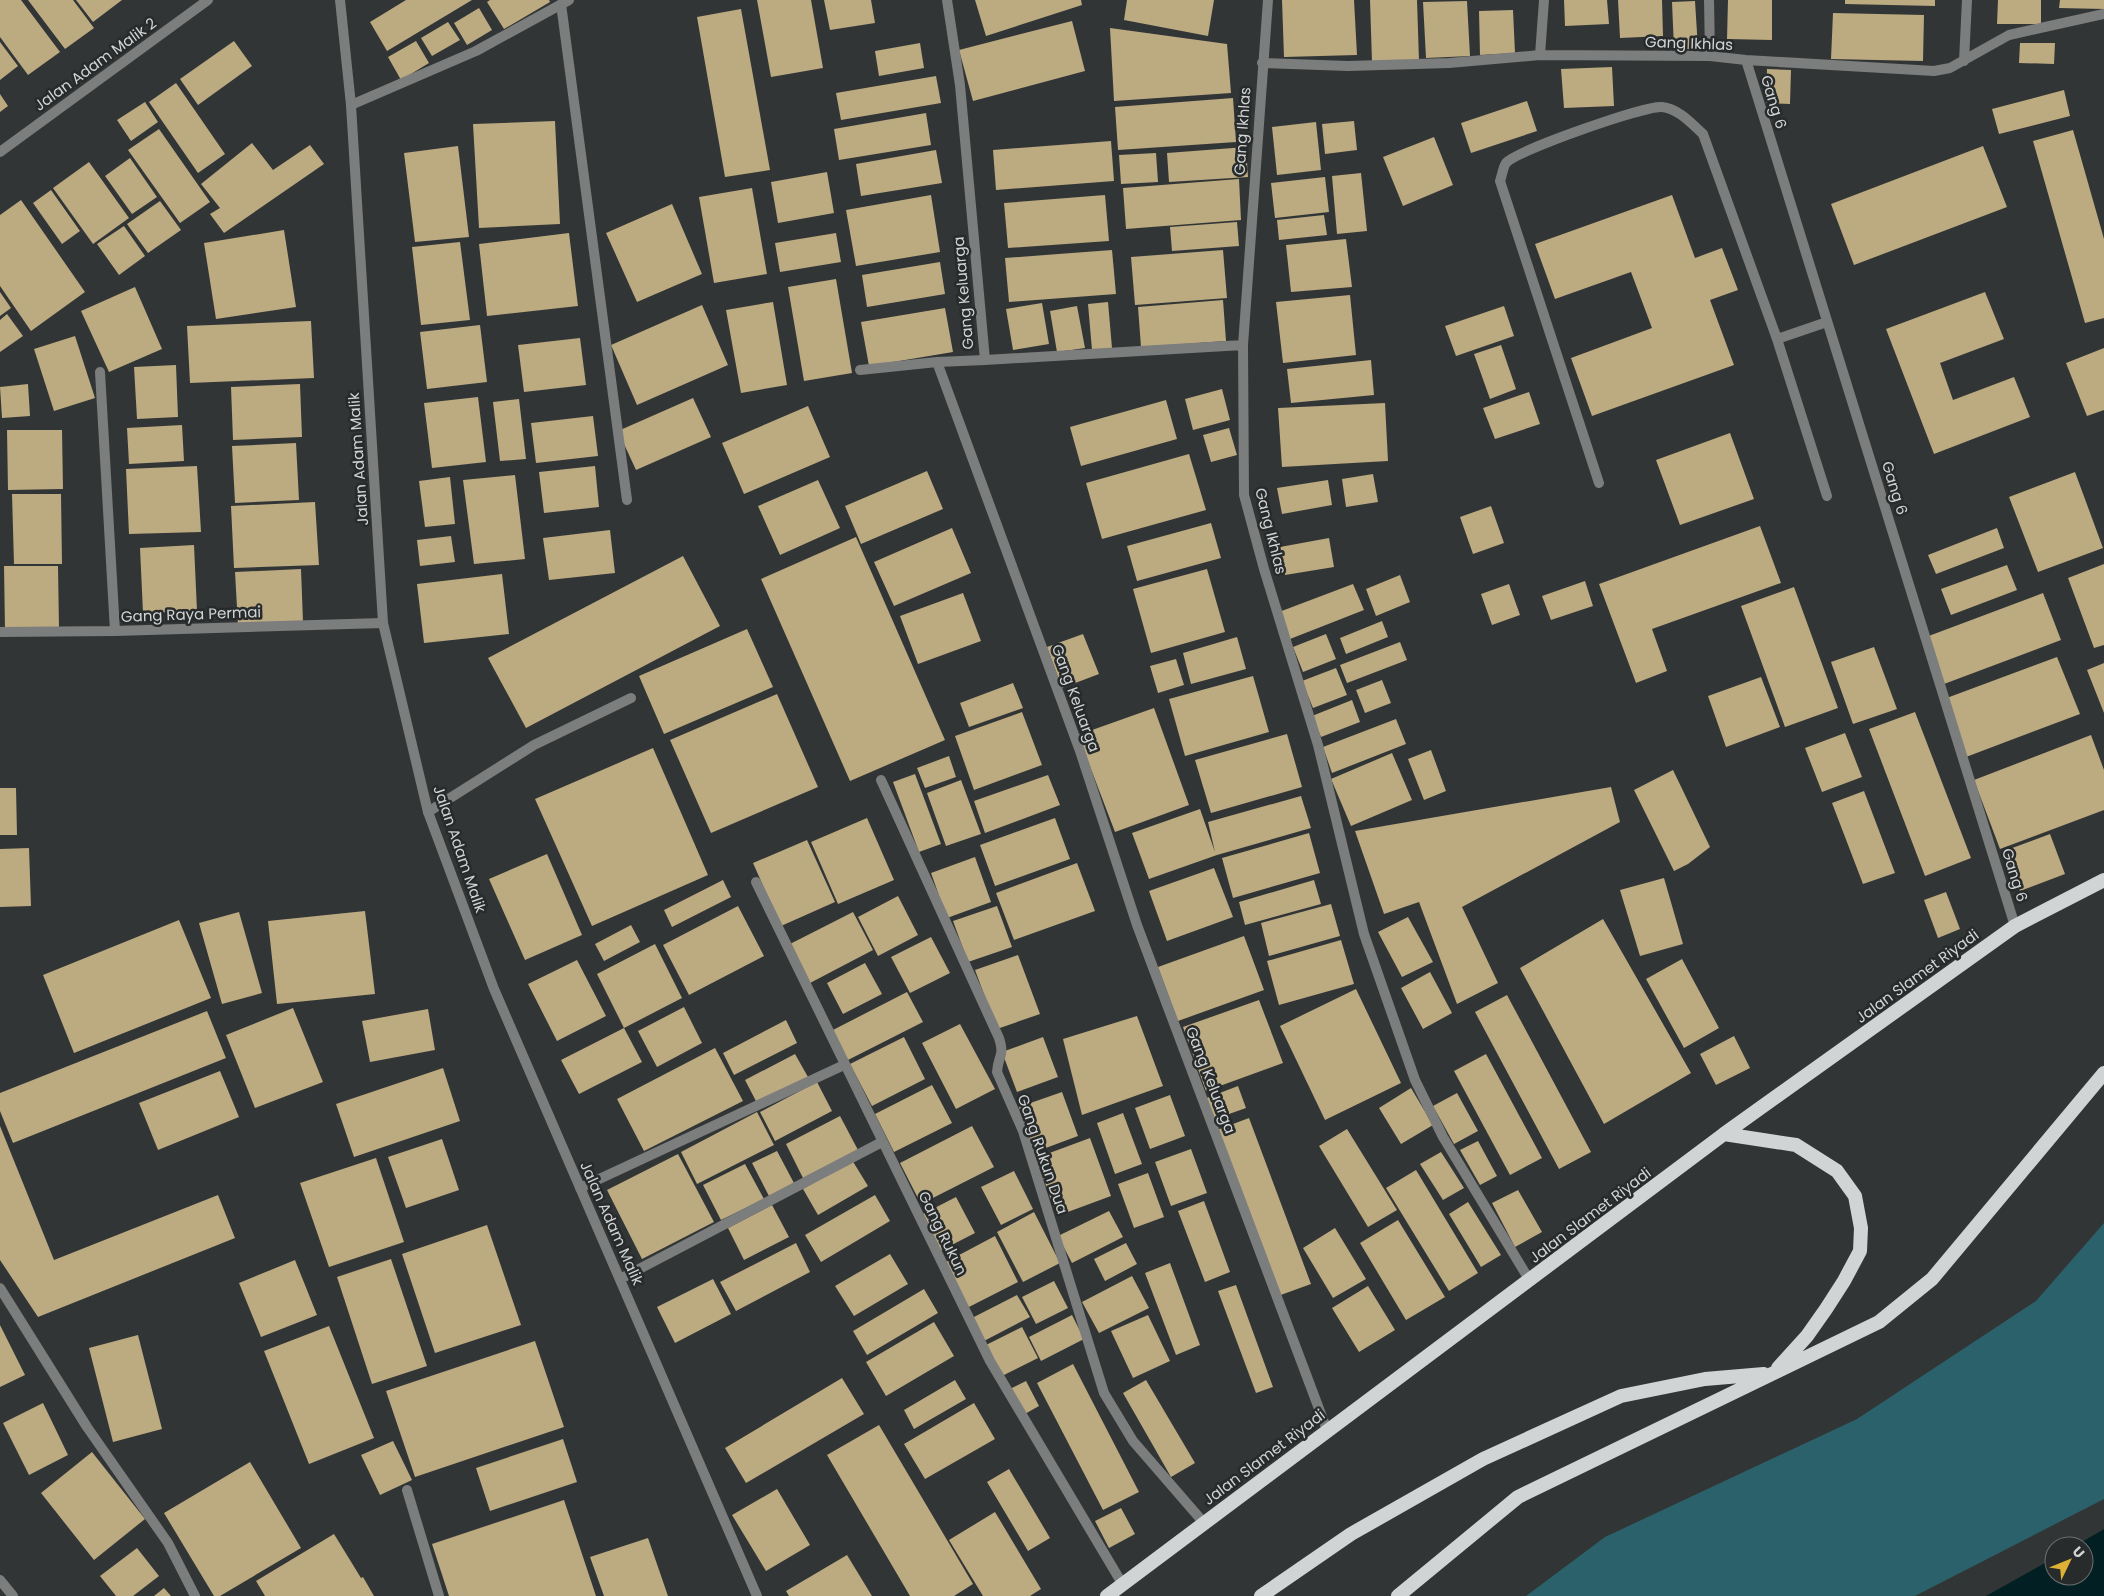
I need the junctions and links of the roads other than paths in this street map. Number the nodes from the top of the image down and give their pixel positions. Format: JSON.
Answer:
{"nodes":[{"id":1,"x":208,"y":0,"type":"edge"},
{"id":2,"x":340,"y":0,"type":"edge"},
{"id":3,"x":947,"y":0,"type":"edge"},
{"id":4,"x":1268,"y":0,"type":"edge"},
{"id":5,"x":1544,"y":0,"type":"edge"},
{"id":6,"x":1709,"y":0,"type":"edge"},
{"id":7,"x":1967,"y":0,"type":"edge"},
{"id":8,"x":565,"y":2,"type":"edge"},
{"id":9,"x":2104,"y":14,"type":"edge"},
{"id":10,"x":1540,"y":55,"type":"junction"},
{"id":11,"x":1710,"y":56,"type":"junction"},
{"id":12,"x":1746,"y":60,"type":"junction"},
{"id":13,"x":1964,"y":61,"type":"junction"},
{"id":14,"x":1262,"y":63,"type":"junction"},
{"id":15,"x":351,"y":105,"type":"junction"},
{"id":16,"x":0,"y":152,"type":"edge"},
{"id":17,"x":1827,"y":322,"type":"junction"},
{"id":18,"x":1777,"y":339,"type":"junction"},
{"id":19,"x":1243,"y":345,"type":"junction"},
{"id":20,"x":985,"y":360,"type":"junction"},
{"id":21,"x":936,"y":362,"type":"junction"},
{"id":22,"x":860,"y":370,"type":"dead end"},
{"id":23,"x":100,"y":372,"type":"dead end"},
{"id":24,"x":1599,"y":484,"type":"dead end"},
{"id":25,"x":1826,"y":496,"type":"dead end"},
{"id":26,"x":627,"y":500,"type":"dead end"},
{"id":27,"x":383,"y":623,"type":"junction"},
{"id":28,"x":115,"y":631,"type":"junction"},
{"id":29,"x":0,"y":632,"type":"edge"},
{"id":30,"x":631,"y":698,"type":"dead end"},
{"id":31,"x":881,"y":780,"type":"dead end"},
{"id":32,"x":428,"y":812,"type":"junction"},
{"id":33,"x":2104,"y":880,"type":"edge"},
{"id":34,"x":756,"y":882,"type":"dead end"},
{"id":35,"x":2015,"y":926,"type":"junction"},
{"id":36,"x":844,"y":1065,"type":"junction"},
{"id":37,"x":2104,"y":1073,"type":"edge"},
{"id":38,"x":1724,"y":1134,"type":"junction"},
{"id":39,"x":882,"y":1142,"type":"junction"},
{"id":40,"x":580,"y":1188,"type":"junction"},
{"id":41,"x":620,"y":1279,"type":"junction"},
{"id":42,"x":1530,"y":1281,"type":"junction"},
{"id":43,"x":0,"y":1288,"type":"edge"},
{"id":44,"x":1772,"y":1374,"type":"junction"},
{"id":45,"x":1327,"y":1430,"type":"junction"},
{"id":46,"x":407,"y":1490,"type":"dead end"},
{"id":47,"x":1204,"y":1524,"type":"junction"},
{"id":48,"x":0,"y":1580,"type":"edge"},
{"id":49,"x":1123,"y":1585,"type":"junction"},
{"id":50,"x":13,"y":1596,"type":"edge"},
{"id":51,"x":195,"y":1596,"type":"edge"},
{"id":52,"x":439,"y":1596,"type":"edge"},
{"id":53,"x":757,"y":1596,"type":"edge"},
{"id":54,"x":1107,"y":1596,"type":"edge"},
{"id":55,"x":1261,"y":1596,"type":"edge"},
{"id":56,"x":1398,"y":1596,"type":"edge"}],
"edges":[{"from":1,"to":16,"type":"street","name":"Jalan Adam Malik 2"},
{"from":2,"to":15,"type":"street","name":"Jalan Adam Malik"},
{"from":3,"to":20,"type":"street","name":"Gang Keluarga"},
{"from":4,"to":14,"type":"street","name":"Gang Ikhlas"},
{"from":5,"to":10,"type":"street"},
{"from":6,"to":11,"type":"street"},
{"from":7,"to":13,"type":"street"},
{"from":8,"to":15,"type":"street"},
{"from":8,"to":26,"type":"street"},
{"from":9,"to":13,"type":"street","name":"Gang Ikhlas"},
{"from":10,"to":11,"type":"street","name":"Gang Ikhlas"},
{"from":10,"to":14,"type":"street","name":"Gang Ikhlas"},
{"from":11,"to":12,"type":"street","name":"Gang Ikhlas"},
{"from":12,"to":13,"type":"street","name":"Gang Ikhlas"},
{"from":12,"to":17,"type":"street","name":"Gang 6"},
{"from":14,"to":19,"type":"street","name":"Gang Ikhlas"},
{"from":15,"to":27,"type":"street","name":"Jalan Adam Malik"},
{"from":17,"to":18,"type":"street"},
{"from":17,"to":35,"type":"street","name":"Gang 6"},
{"from":18,"to":24,"type":"street"},
{"from":18,"to":25,"type":"street"},
{"from":19,"to":20,"type":"street"},
{"from":19,"to":42,"type":"street","name":"Gang Ikhlas"},
{"from":20,"to":21,"type":"street","name":"Gang Keluarga"},
{"from":21,"to":22,"type":"street"},
{"from":21,"to":45,"type":"street","name":"Gang Keluarga"},
{"from":23,"to":28,"type":"street"},
{"from":27,"to":28,"type":"street","name":"Gang Raya Permai"},
{"from":27,"to":32,"type":"street","name":"Jalan Adam Malik"},
{"from":28,"to":29,"type":"street","name":"Gang Raya Permai"},
{"from":30,"to":32,"type":"street"},
{"from":31,"to":47,"type":"street","name":"Gang Rukun Dua"},
{"from":32,"to":40,"type":"street","name":"Jalan Adam Malik"},
{"from":33,"to":35,"type":"highway","name":"Jalan Slamet Riyadi"},
{"from":34,"to":36,"type":"street","name":"Gang Rukun"},
{"from":35,"to":38,"type":"highway","name":"Jalan Slamet Riyadi"},
{"from":36,"to":39,"type":"street","name":"Gang Rukun"},
{"from":36,"to":40,"type":"street"},
{"from":37,"to":44,"type":"highway"},
{"from":38,"to":42,"type":"highway","name":"Jalan Slamet Riyadi"},
{"from":38,"to":44,"type":"highway"},
{"from":39,"to":41,"type":"street"},
{"from":39,"to":49,"type":"street","name":"Gang Rukun"},
{"from":40,"to":41,"type":"street","name":"Jalan Adam Malik"},
{"from":41,"to":53,"type":"street","name":"Jalan Adam Malik"},
{"from":42,"to":45,"type":"highway","name":"Jalan Slamet Riyadi"},
{"from":43,"to":51,"type":"street"},
{"from":44,"to":55,"type":"highway"},
{"from":44,"to":56,"type":"highway"},
{"from":45,"to":47,"type":"highway","name":"Jalan Slamet Riyadi"},
{"from":46,"to":52,"type":"street"},
{"from":47,"to":49,"type":"highway","name":"Jalan Slamet Riyadi"},
{"from":48,"to":50,"type":"street"},
{"from":49,"to":54,"type":"highway","name":"Jalan Slamet Riyadi"}]}
